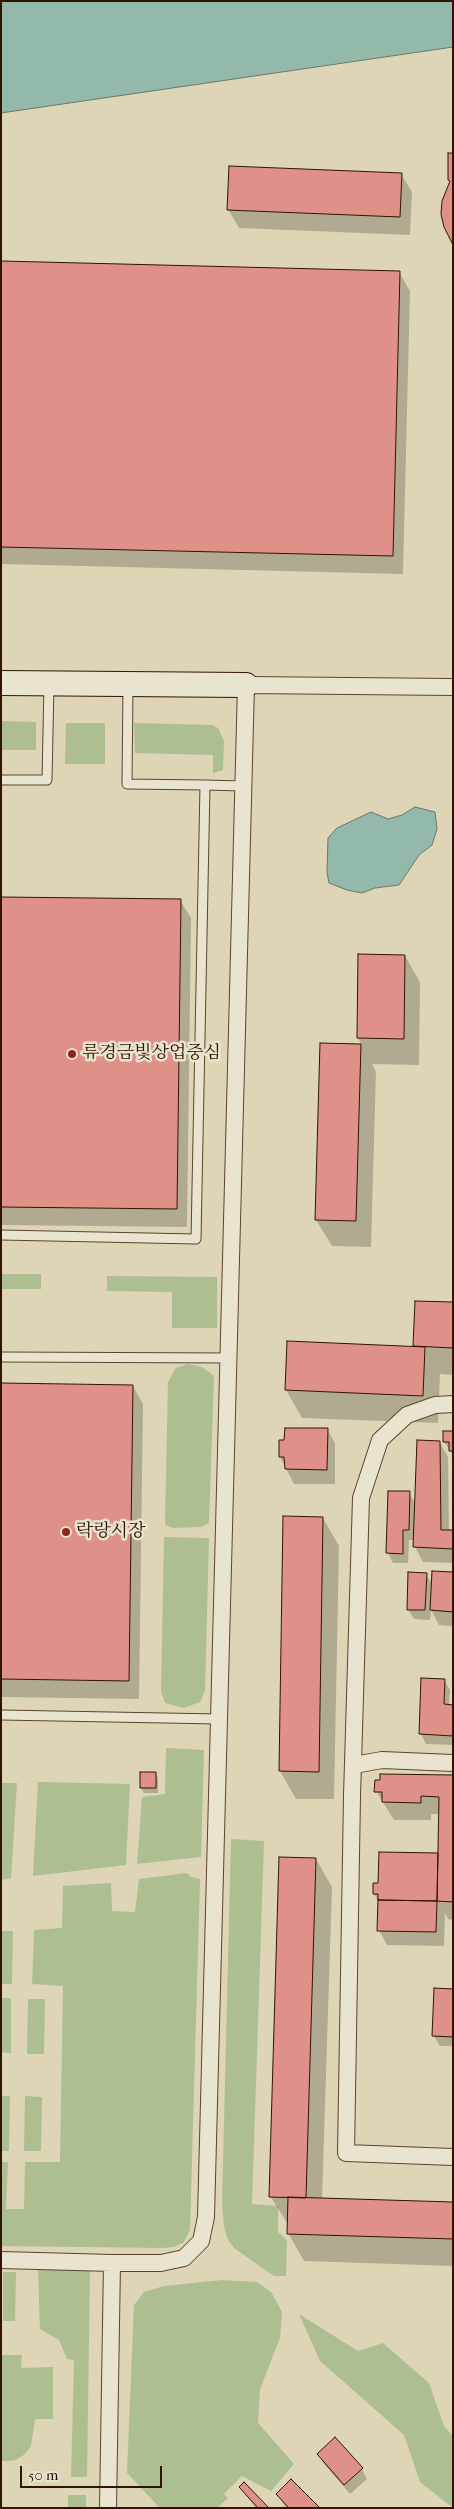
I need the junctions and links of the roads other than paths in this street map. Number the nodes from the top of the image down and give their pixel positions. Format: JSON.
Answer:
{"nodes":[{"id":1,"x":1,"y":683,"type":"edge"},
{"id":2,"x":49,"y":683,"type":"junction"},
{"id":3,"x":128,"y":684,"type":"junction"},
{"id":4,"x":246,"y":685,"type":"junction"},
{"id":5,"x":453,"y":686,"type":"edge"},
{"id":6,"x":1,"y":780,"type":"edge"},
{"id":7,"x":205,"y":786,"type":"junction"},
{"id":8,"x":243,"y":786,"type":"junction"},
{"id":9,"x":1,"y":1235,"type":"edge"},
{"id":10,"x":1,"y":1357,"type":"edge"},
{"id":11,"x":230,"y":1358,"type":"junction"},
{"id":12,"x":453,"y":1404,"type":"edge"},
{"id":13,"x":1,"y":1715,"type":"edge"},
{"id":14,"x":219,"y":1718,"type":"junction"},
{"id":15,"x":453,"y":1763,"type":"edge"},
{"id":16,"x":354,"y":1765,"type":"junction"},
{"id":17,"x":453,"y":2157,"type":"edge"},
{"id":18,"x":1,"y":2260,"type":"edge"},
{"id":19,"x":112,"y":2263,"type":"junction"},
{"id":20,"x":108,"y":2508,"type":"edge"}],
"edges":[{"from":1,"to":2,"type":"main road"},
{"from":2,"to":3,"type":"main road"},
{"from":2,"to":6,"type":"lane"},
{"from":3,"to":4,"type":"main road"},
{"from":3,"to":7,"type":"lane"},
{"from":4,"to":5,"type":"street"},
{"from":4,"to":8,"type":"street"},
{"from":7,"to":8,"type":"lane"},
{"from":7,"to":9,"type":"lane"},
{"from":8,"to":11,"type":"street"},
{"from":10,"to":11,"type":"lane"},
{"from":11,"to":14,"type":"street"},
{"from":12,"to":16,"type":"street"},
{"from":13,"to":14,"type":"lane"},
{"from":14,"to":19,"type":"street"},
{"from":15,"to":16,"type":"street"},
{"from":16,"to":17,"type":"street"},
{"from":18,"to":19,"type":"street"},
{"from":19,"to":20,"type":"street"}]}
